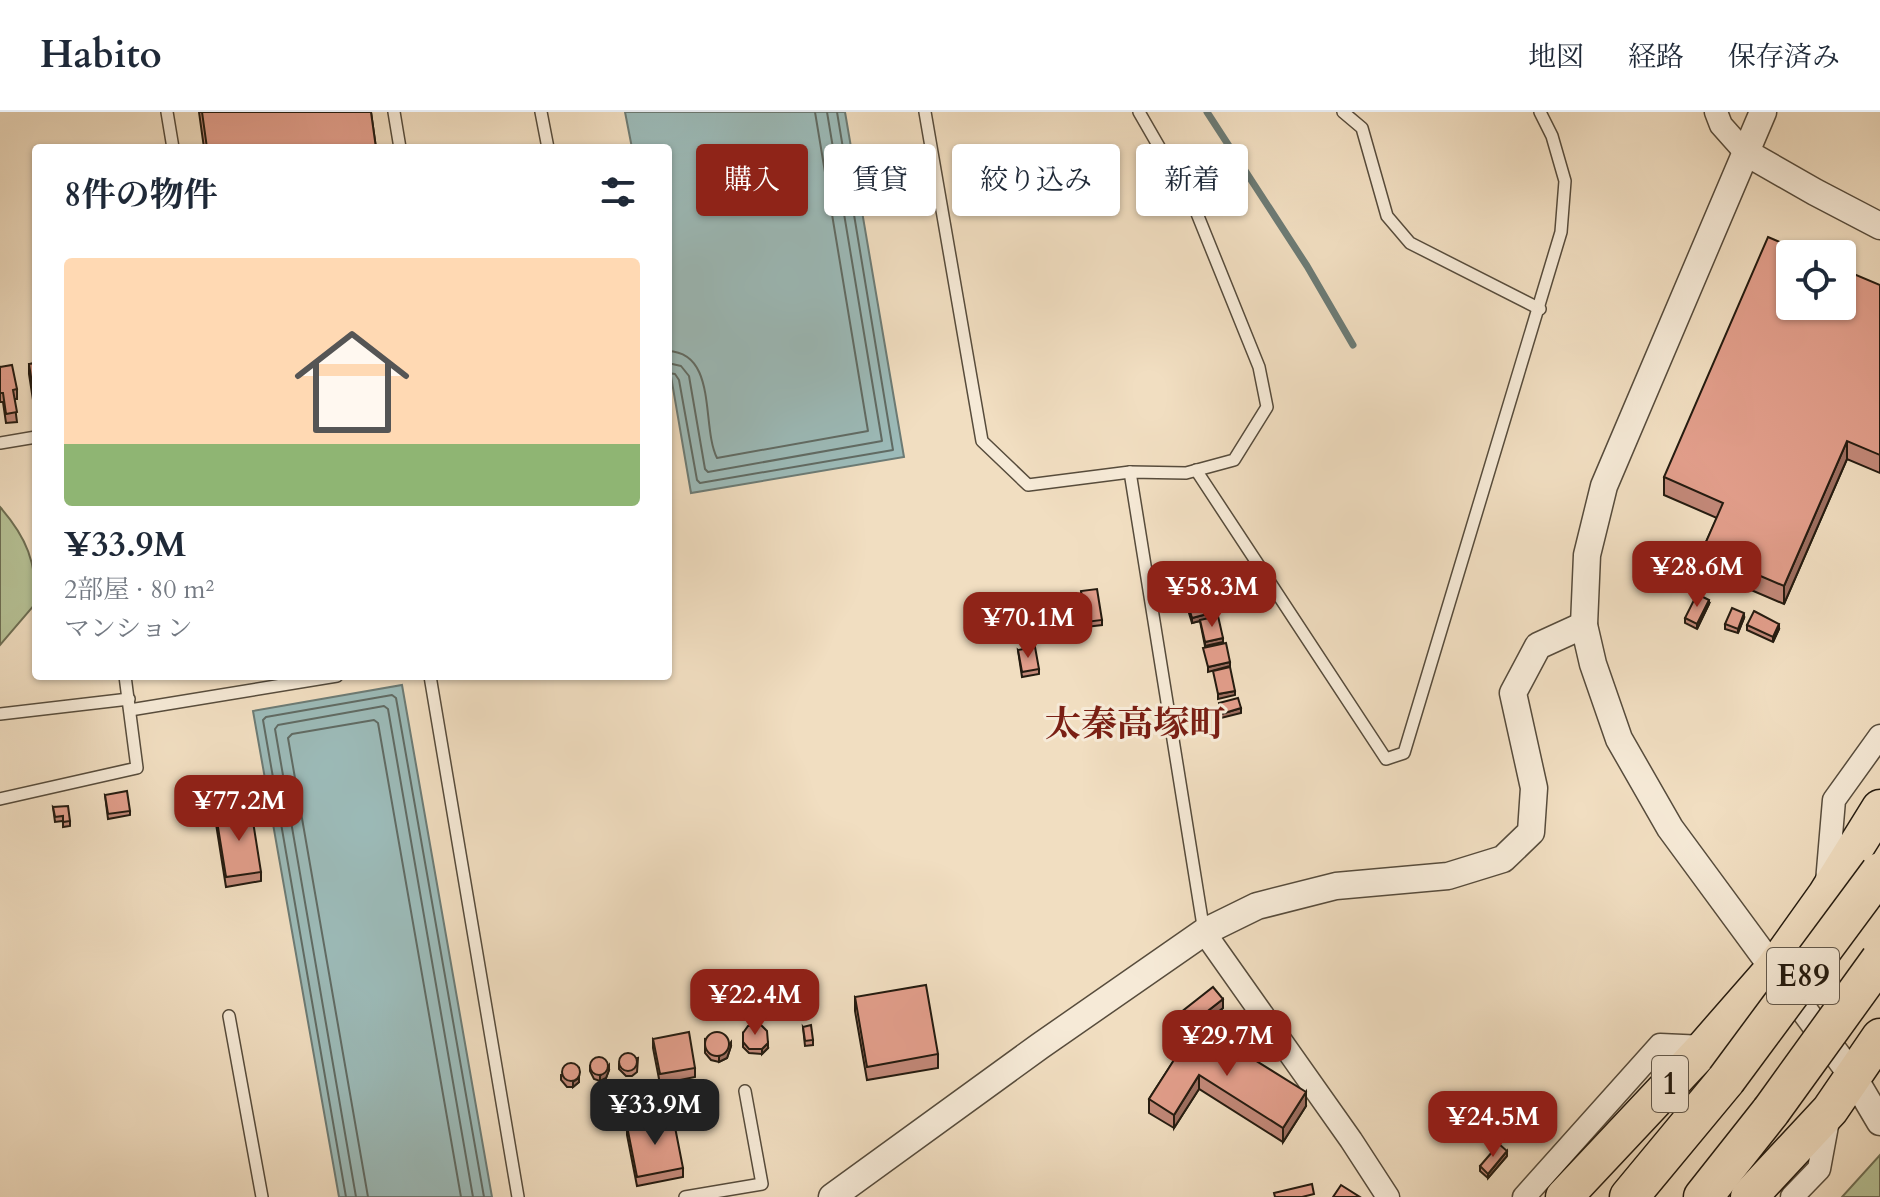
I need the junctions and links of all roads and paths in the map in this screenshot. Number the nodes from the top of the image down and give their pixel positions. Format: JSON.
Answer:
{"nodes":[{"id":1,"x":167,"y":112,"type":"edge"},
{"id":2,"x":394,"y":112,"type":"edge"},
{"id":3,"x":541,"y":112,"type":"edge"},
{"id":4,"x":925,"y":112,"type":"edge"},
{"id":5,"x":1139,"y":112,"type":"edge"},
{"id":6,"x":1343,"y":112,"type":"edge"},
{"id":7,"x":1540,"y":112,"type":"edge"},
{"id":8,"x":1716,"y":112,"type":"edge"},
{"id":9,"x":1762,"y":114,"type":"edge"},
{"id":10,"x":172,"y":144,"type":"edge"},
{"id":11,"x":399,"y":144,"type":"edge"},
{"id":12,"x":547,"y":144,"type":"edge"},
{"id":13,"x":1745,"y":152,"type":"junction"},
{"id":14,"x":1880,"y":226,"type":"edge"},
{"id":15,"x":1540,"y":309,"type":"junction"},
{"id":16,"x":32,"y":438,"type":"edge"},
{"id":17,"x":0,"y":443,"type":"edge"},
{"id":18,"x":1196,"y":470,"type":"junction"},
{"id":19,"x":1130,"y":472,"type":"junction"},
{"id":20,"x":1584,"y":625,"type":"junction"},
{"id":21,"x":126,"y":680,"type":"edge"},
{"id":22,"x":307,"y":680,"type":"edge"},
{"id":23,"x":431,"y":680,"type":"edge"},
{"id":24,"x":129,"y":704,"type":"junction"},
{"id":25,"x":0,"y":714,"type":"edge"},
{"id":26,"x":1880,"y":736,"type":"edge"},
{"id":27,"x":0,"y":799,"type":"edge"},
{"id":28,"x":1880,"y":808,"type":"edge"},
{"id":29,"x":1880,"y":872,"type":"edge"},
{"id":30,"x":1826,"y":895,"type":"junction"},
{"id":31,"x":1204,"y":932,"type":"junction"},
{"id":32,"x":1880,"y":960,"type":"edge"},
{"id":33,"x":1774,"y":968,"type":"junction"},
{"id":34,"x":229,"y":1016,"type":"dead end"},
{"id":35,"x":1880,"y":1037,"type":"edge"},
{"id":36,"x":1705,"y":1047,"type":"junction"},
{"id":37,"x":1854,"y":1078,"type":"junction"},
{"id":38,"x":745,"y":1091,"type":"dead end"},
{"id":39,"x":1830,"y":1110,"type":"junction"},
{"id":40,"x":1880,"y":1122,"type":"edge"},
{"id":41,"x":262,"y":1197,"type":"edge"},
{"id":42,"x":518,"y":1197,"type":"edge"},
{"id":43,"x":685,"y":1197,"type":"edge"},
{"id":44,"x":832,"y":1197,"type":"edge"},
{"id":45,"x":1388,"y":1197,"type":"edge"},
{"id":46,"x":1524,"y":1197,"type":"edge"},
{"id":47,"x":1564,"y":1197,"type":"edge"},
{"id":48,"x":1629,"y":1197,"type":"edge"},
{"id":49,"x":1703,"y":1197,"type":"edge"},
{"id":50,"x":1749,"y":1197,"type":"edge"},
{"id":51,"x":1792,"y":1197,"type":"edge"}],
"edges":[{"from":1,"to":10,"type":"lane"},
{"from":2,"to":11,"type":"lane"},
{"from":3,"to":12,"type":"lane"},
{"from":4,"to":19,"type":"lane"},
{"from":5,"to":18,"type":"lane"},
{"from":6,"to":15,"type":"lane"},
{"from":7,"to":15,"type":"lane"},
{"from":8,"to":13,"type":"street"},
{"from":9,"to":13,"type":"street"},
{"from":13,"to":14,"type":"street"},
{"from":13,"to":20,"type":"street"},
{"from":15,"to":18,"type":"lane"},
{"from":16,"to":17,"type":"lane"},
{"from":18,"to":19,"type":"lane"},
{"from":19,"to":31,"type":"lane"},
{"from":20,"to":31,"type":"street"},
{"from":20,"to":33,"type":"street"},
{"from":21,"to":24,"type":"lane"},
{"from":22,"to":24,"type":"lane"},
{"from":23,"to":42,"type":"lane"},
{"from":24,"to":25,"type":"lane"},
{"from":24,"to":27,"type":"lane"},
{"from":26,"to":30,"type":"street"},
{"from":28,"to":30,"type":"highway","number":"1"},
{"from":29,"to":48,"type":"highway","number":"E89","bridge":true},
{"from":30,"to":33,"type":"highway","number":"1"},
{"from":31,"to":44,"type":"street"},
{"from":31,"to":45,"type":"street"},
{"from":32,"to":49,"type":"highway","number":"E89","bridge":true},
{"from":33,"to":36,"type":"highway","number":"1"},
{"from":33,"to":37,"type":"street"},
{"from":34,"to":41,"type":"lane"},
{"from":35,"to":37,"type":"highway"},
{"from":36,"to":46,"type":"street"},
{"from":36,"to":47,"type":"highway","number":"1"},
{"from":37,"to":39,"type":"highway"},
{"from":37,"to":40,"type":"street"},
{"from":38,"to":43,"type":"lane"},
{"from":39,"to":50,"type":"highway"},
{"from":39,"to":51,"type":"street"}]}
